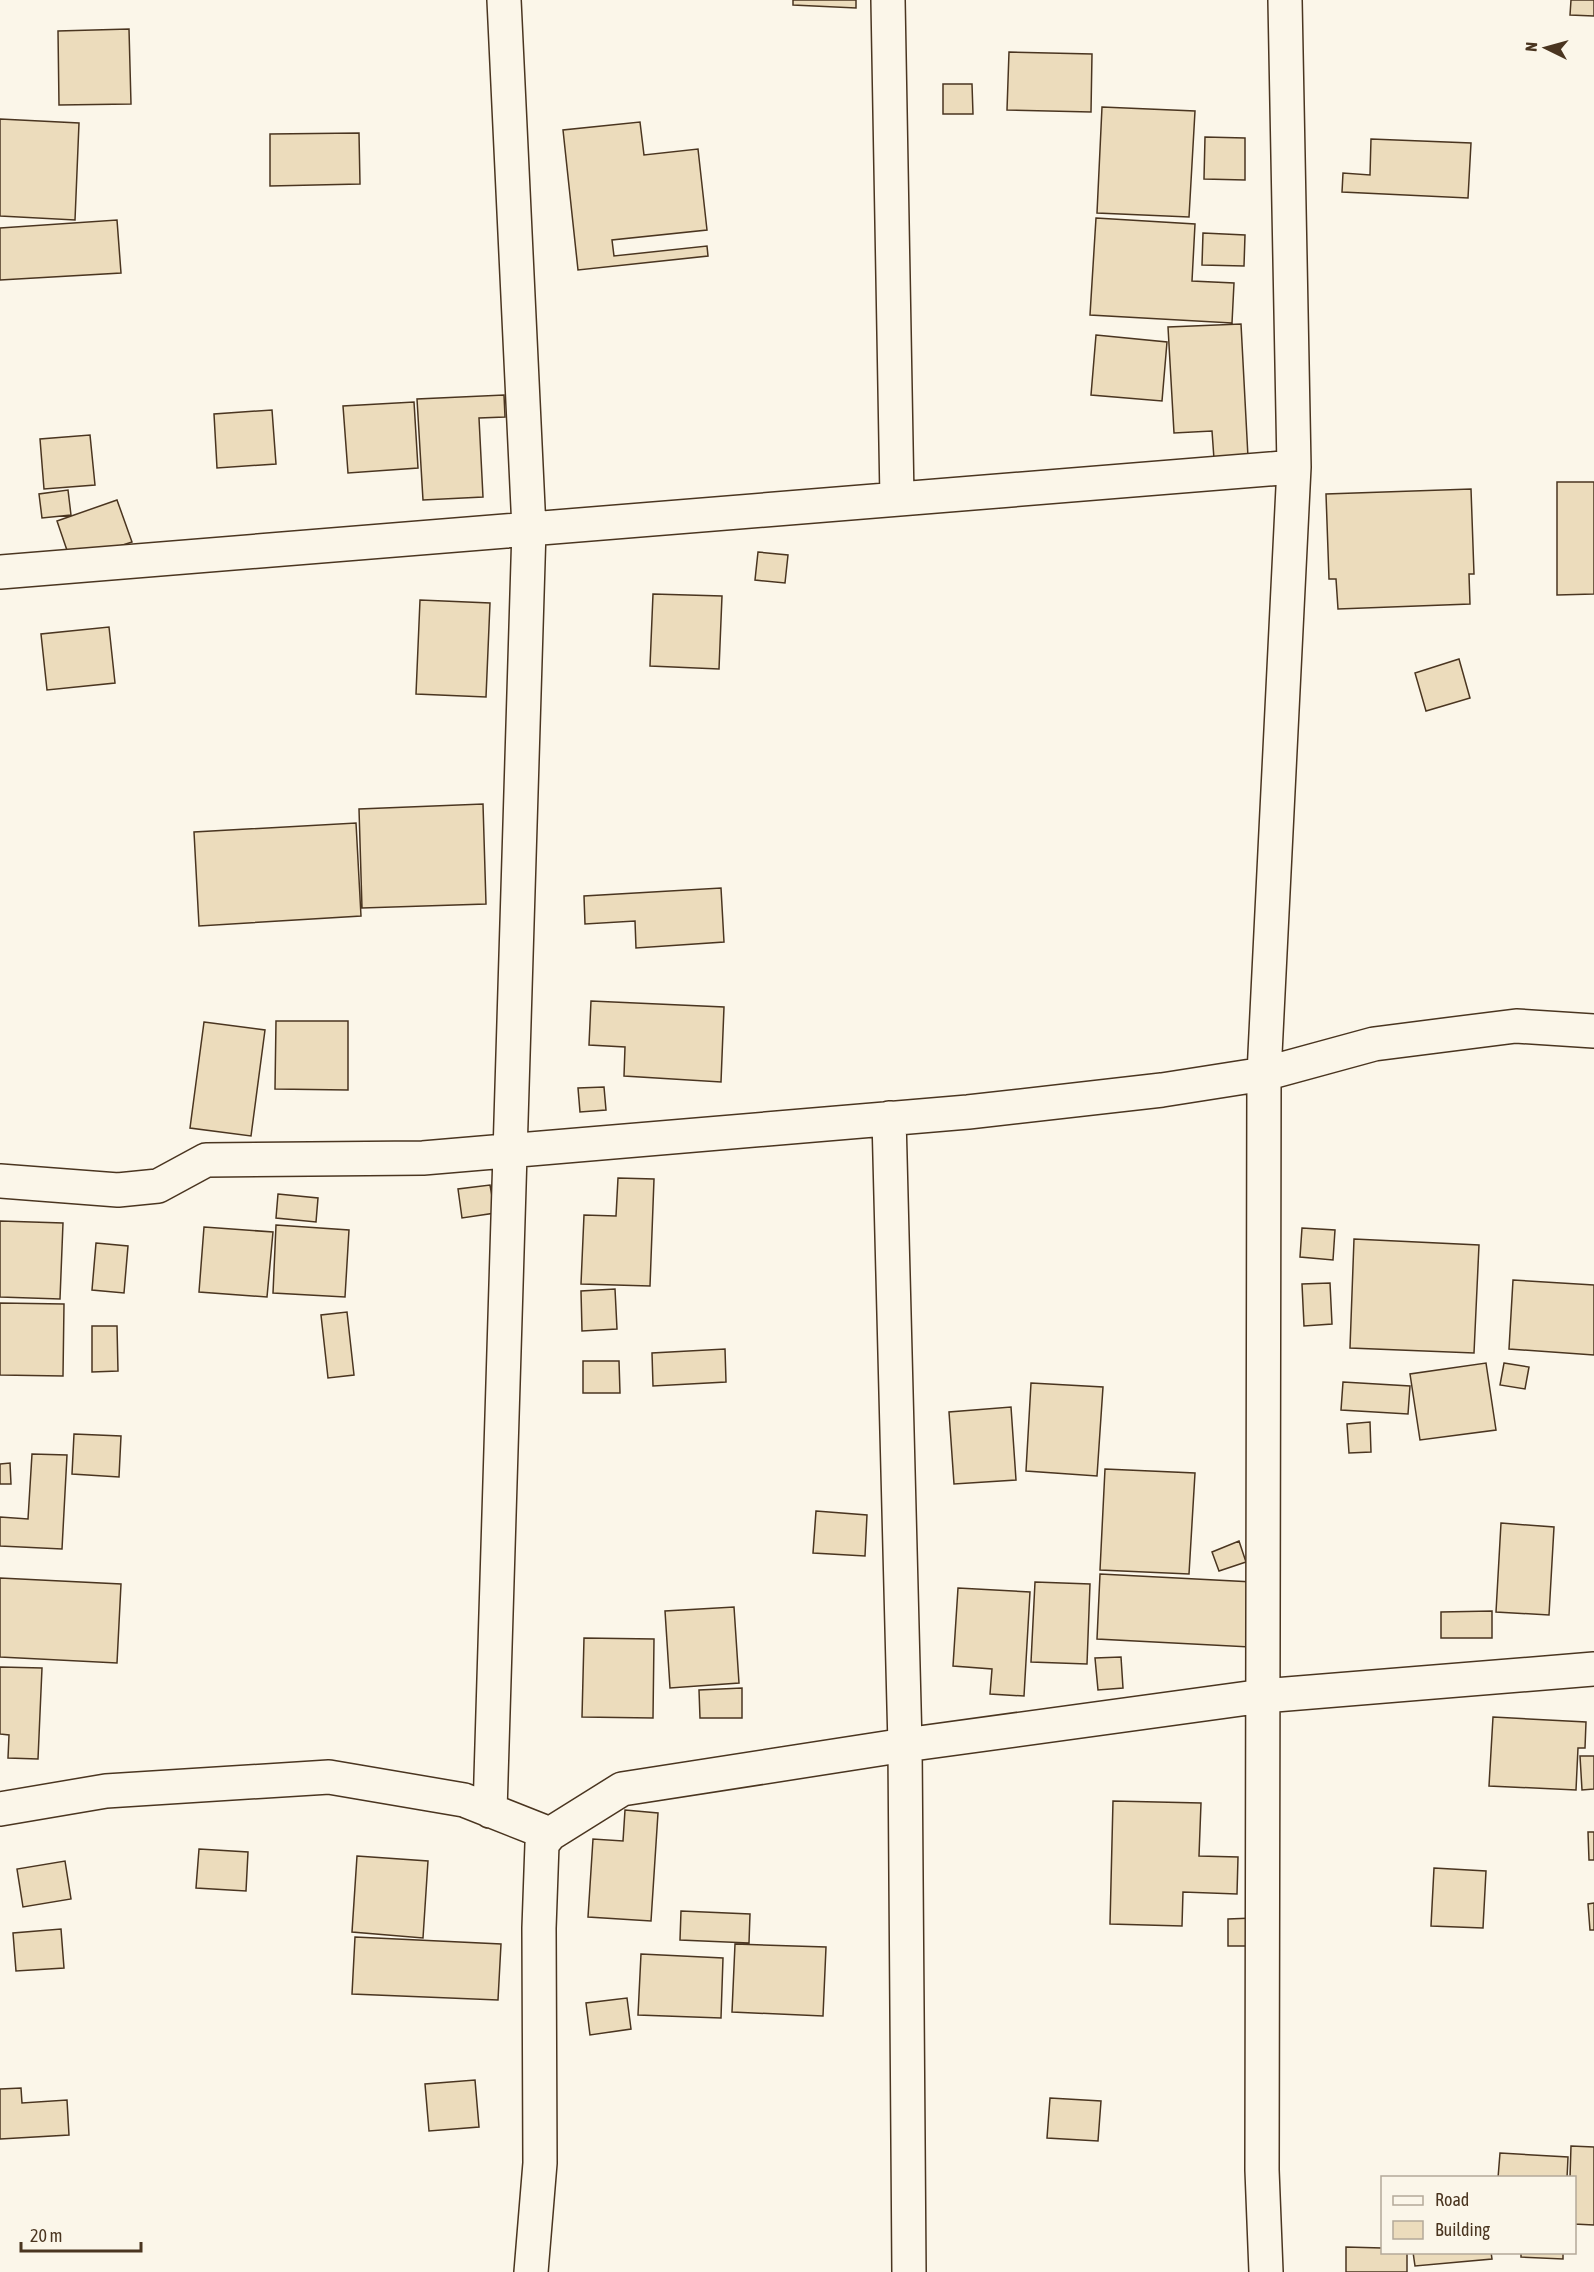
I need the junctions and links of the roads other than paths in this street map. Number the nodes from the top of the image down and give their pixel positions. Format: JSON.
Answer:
{"nodes":[{"id":1,"x":504,"y":0,"type":"edge"},
{"id":2,"x":888,"y":0,"type":"edge"},
{"id":3,"x":1285,"y":0,"type":"edge"},
{"id":4,"x":1294,"y":466,"type":"junction"},
{"id":5,"x":897,"y":499,"type":"junction"},
{"id":6,"x":529,"y":529,"type":"junction"},
{"id":7,"x":0,"y":572,"type":"edge"},
{"id":8,"x":1594,"y":1031,"type":"edge"},
{"id":9,"x":1264,"y":1074,"type":"junction"},
{"id":10,"x":889,"y":1118,"type":"junction"},
{"id":11,"x":510,"y":1150,"type":"junction"},
{"id":12,"x":0,"y":1181,"type":"edge"},
{"id":13,"x":1594,"y":1669,"type":"edge"},
{"id":14,"x":1263,"y":1696,"type":"junction"},
{"id":15,"x":904,"y":1745,"type":"junction"},
{"id":16,"x":0,"y":1809,"type":"edge"},
{"id":17,"x":490,"y":1810,"type":"junction"},
{"id":18,"x":550,"y":1834,"type":"junction"},
{"id":19,"x":531,"y":2272,"type":"edge"},
{"id":20,"x":909,"y":2272,"type":"edge"},
{"id":21,"x":1266,"y":2272,"type":"edge"}],
"edges":[{"from":1,"to":6,"type":"street"},
{"from":2,"to":5,"type":"street"},
{"from":3,"to":4,"type":"street"},
{"from":4,"to":5,"type":"street"},
{"from":4,"to":9,"type":"street"},
{"from":5,"to":6,"type":"street"},
{"from":6,"to":7,"type":"street"},
{"from":6,"to":11,"type":"street"},
{"from":8,"to":9,"type":"street"},
{"from":9,"to":10,"type":"street"},
{"from":9,"to":14,"type":"street"},
{"from":10,"to":11,"type":"street"},
{"from":10,"to":15,"type":"street"},
{"from":11,"to":12,"type":"street"},
{"from":11,"to":17,"type":"street"},
{"from":13,"to":14,"type":"street"},
{"from":14,"to":15,"type":"street"},
{"from":14,"to":21,"type":"street"},
{"from":15,"to":18,"type":"street"},
{"from":15,"to":20,"type":"street"},
{"from":16,"to":17,"type":"street"},
{"from":17,"to":18,"type":"street"},
{"from":18,"to":19,"type":"street"}]}
